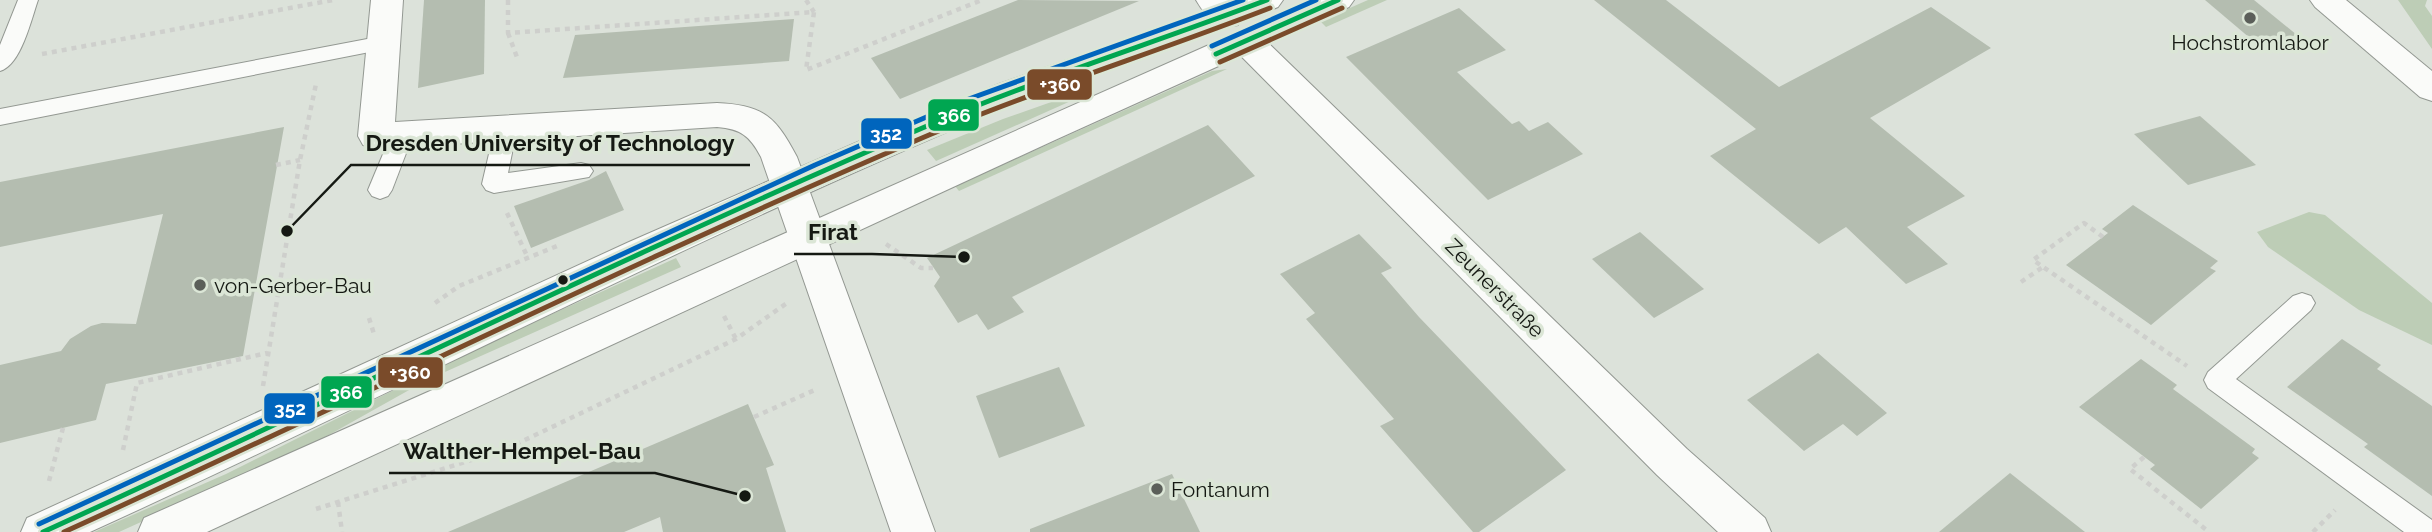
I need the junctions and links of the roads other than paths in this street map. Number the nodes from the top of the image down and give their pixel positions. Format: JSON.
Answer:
{"nodes":[{"id":1,"x":28,"y":0,"type":"edge"},
{"id":2,"x":387,"y":0,"type":"edge"},
{"id":3,"x":1267,"y":0,"type":"edge"},
{"id":4,"x":1338,"y":0,"type":"edge"},
{"id":5,"x":2326,"y":0,"type":"edge"},
{"id":6,"x":2358,"y":13,"type":"edge"},
{"id":7,"x":1228,"y":19,"type":"edge"},
{"id":8,"x":383,"y":43,"type":"junction"},
{"id":9,"x":0,"y":64,"type":"edge"},
{"id":10,"x":2432,"y":89,"type":"edge"},
{"id":11,"x":0,"y":117,"type":"edge"},
{"id":12,"x":506,"y":128,"type":"junction"},
{"id":13,"x":402,"y":135,"type":"junction"},
{"id":14,"x":581,"y":171,"type":"dead end"},
{"id":15,"x":789,"y":186,"type":"junction"},
{"id":16,"x":380,"y":190,"type":"dead end"},
{"id":17,"x":815,"y":259,"type":"junction"},
{"id":18,"x":2302,"y":303,"type":"dead end"},
{"id":19,"x":43,"y":532,"type":"edge"},
{"id":20,"x":160,"y":532,"type":"edge"},
{"id":21,"x":913,"y":532,"type":"edge"},
{"id":22,"x":1749,"y":532,"type":"edge"},
{"id":23,"x":2426,"y":532,"type":"edge"}],
"edges":[{"from":1,"to":9,"type":"lane"},
{"from":2,"to":8,"type":"main road"},
{"from":3,"to":7,"type":"main road"},
{"from":4,"to":7,"type":"main road"},
{"from":5,"to":6,"type":"main road"},
{"from":6,"to":10,"type":"main road"},
{"from":7,"to":15,"type":"main road"},
{"from":7,"to":17,"type":"main road"},
{"from":7,"to":22,"type":"main road","name":"Zeunerstraße"},
{"from":8,"to":11,"type":"lane"},
{"from":8,"to":13,"type":"main road"},
{"from":12,"to":13,"type":"main road"},
{"from":12,"to":14,"type":"lane"},
{"from":12,"to":15,"type":"main road"},
{"from":13,"to":16,"type":"lane"},
{"from":15,"to":17,"type":"main road"},
{"from":15,"to":19,"type":"main road"},
{"from":17,"to":20,"type":"main road"},
{"from":17,"to":21,"type":"main road"},
{"from":18,"to":23,"type":"lane"}]}
